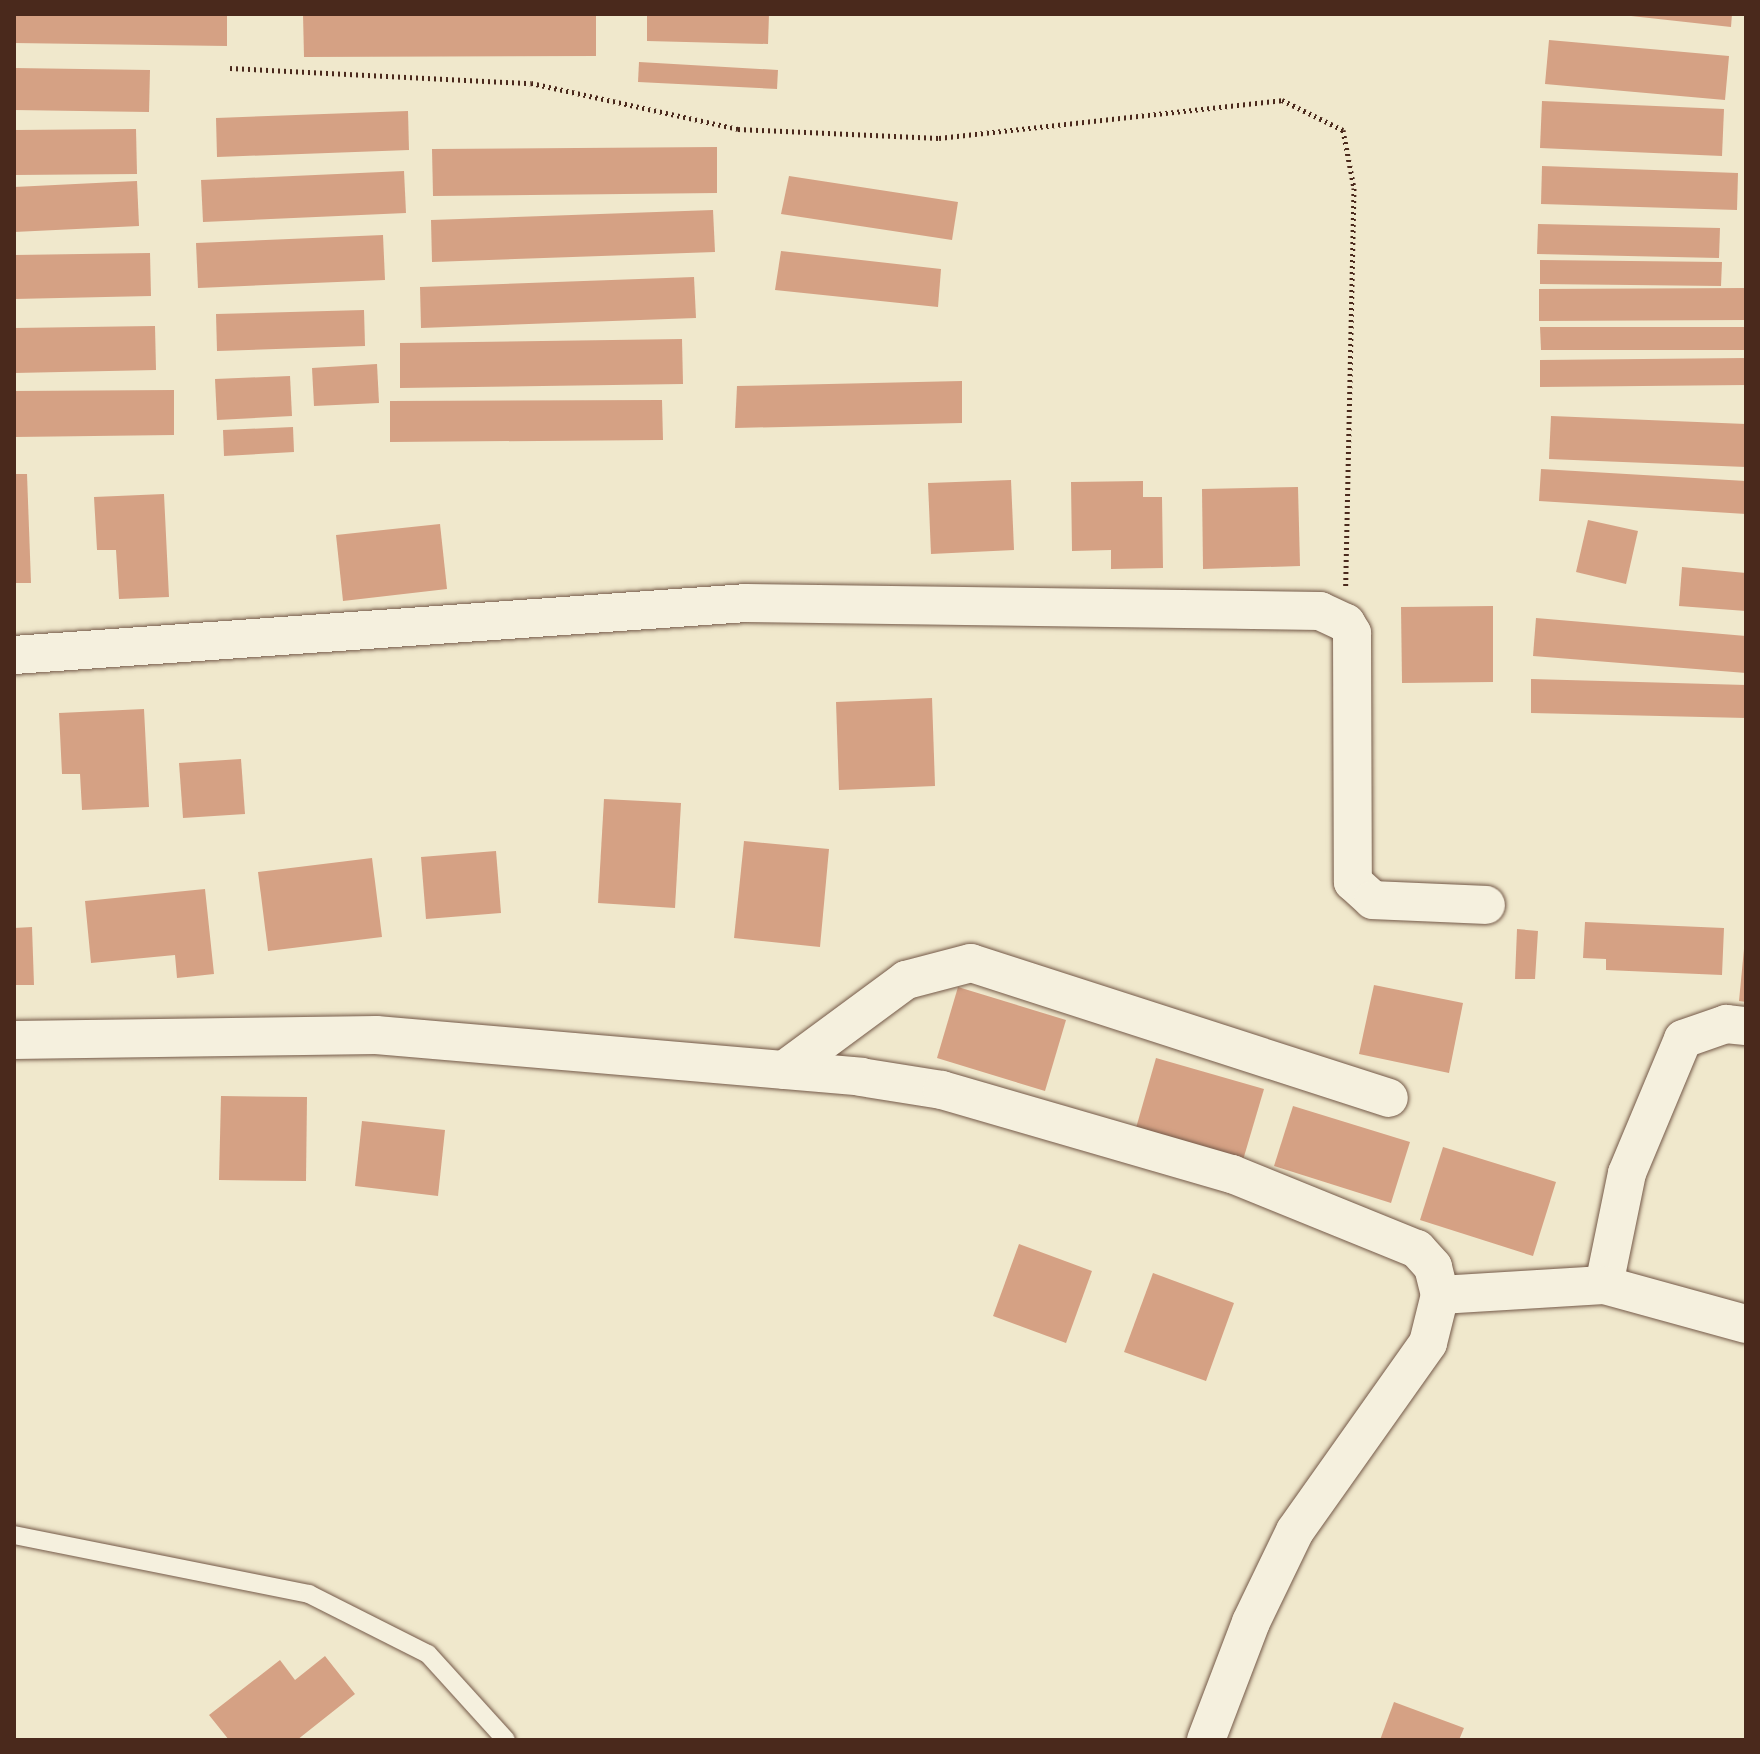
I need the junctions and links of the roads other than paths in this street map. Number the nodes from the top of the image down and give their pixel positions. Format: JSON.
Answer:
{"nodes":[{"id":1,"x":14,"y":655,"type":"edge"},
{"id":2,"x":1486,"y":905,"type":"dead end"},
{"id":3,"x":1746,"y":1026,"type":"edge"},
{"id":4,"x":14,"y":1040,"type":"edge"},
{"id":5,"x":784,"y":1070,"type":"junction"},
{"id":6,"x":1389,"y":1098,"type":"dead end"},
{"id":7,"x":1604,"y":1285,"type":"junction"},
{"id":8,"x":1440,"y":1295,"type":"junction"},
{"id":9,"x":1746,"y":1324,"type":"edge"},
{"id":10,"x":14,"y":1535,"type":"edge"},
{"id":11,"x":506,"y":1740,"type":"edge"},
{"id":12,"x":1206,"y":1740,"type":"edge"}],
"edges":[{"from":1,"to":2,"type":"street"},
{"from":3,"to":7,"type":"street"},
{"from":4,"to":5,"type":"street"},
{"from":5,"to":6,"type":"street"},
{"from":5,"to":8,"type":"street"},
{"from":7,"to":8,"type":"street"},
{"from":7,"to":9,"type":"street"},
{"from":8,"to":12,"type":"street"},
{"from":10,"to":11,"type":"lane"}]}
